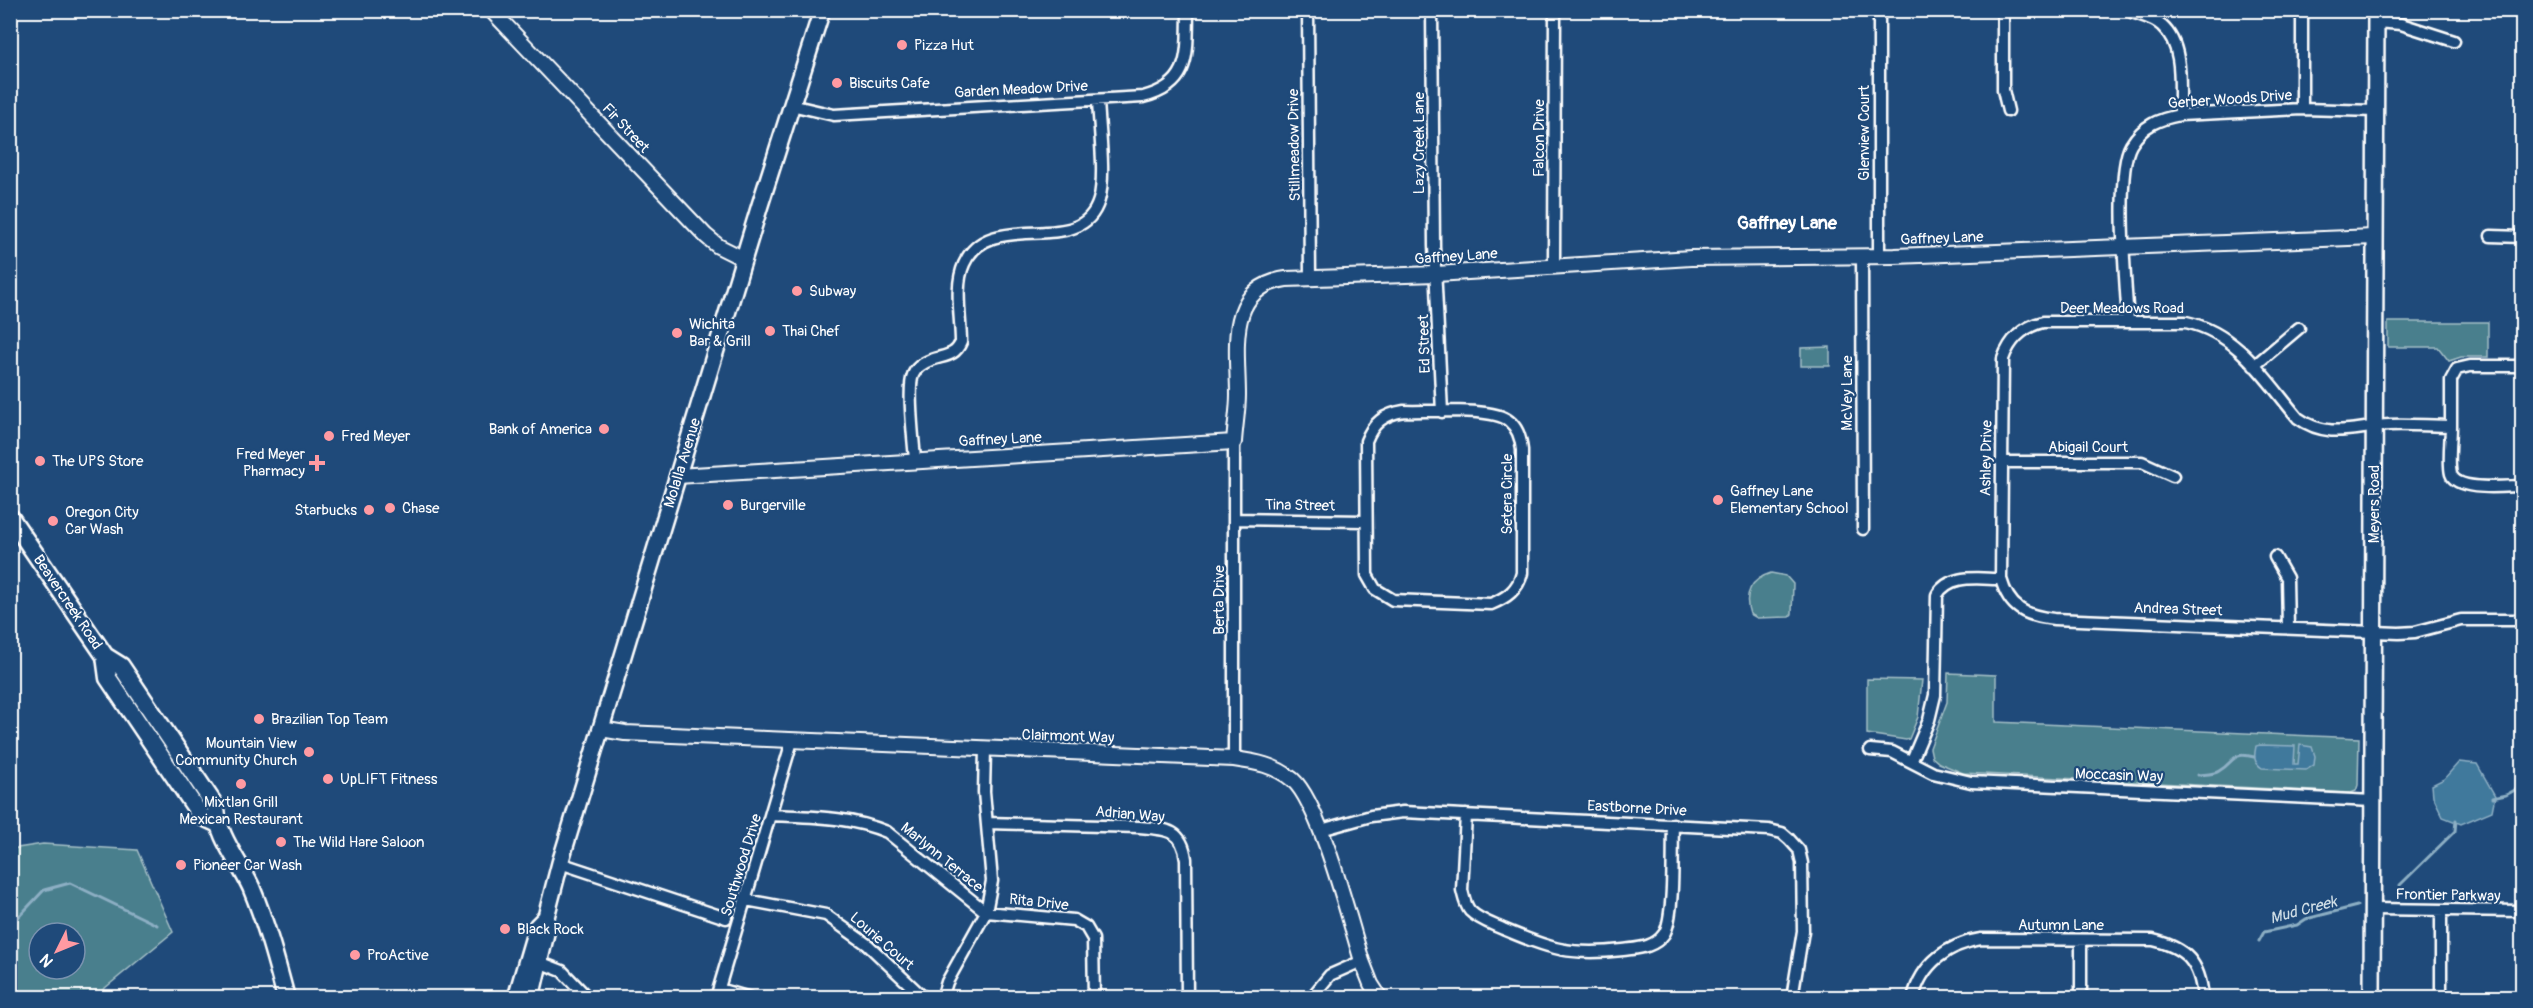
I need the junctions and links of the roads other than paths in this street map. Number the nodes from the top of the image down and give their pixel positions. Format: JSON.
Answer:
{"nodes":[{"id":1,"x":491,"y":10,"type":"edge"},
{"id":2,"x":822,"y":10,"type":"edge"},
{"id":3,"x":1188,"y":10,"type":"edge"},
{"id":4,"x":1308,"y":10,"type":"edge"},
{"id":5,"x":1432,"y":10,"type":"edge"},
{"id":6,"x":1555,"y":10,"type":"edge"},
{"id":7,"x":1879,"y":10,"type":"edge"},
{"id":8,"x":2003,"y":10,"type":"edge"},
{"id":9,"x":2302,"y":10,"type":"edge"},
{"id":10,"x":2132,"y":12,"type":"dead end"},
{"id":11,"x":2376,"y":16,"type":"edge"},
{"id":12,"x":2454,"y":41,"type":"dead end"},
{"id":13,"x":1098,"y":99,"type":"junction"},
{"id":14,"x":791,"y":105,"type":"junction"},
{"id":15,"x":2302,"y":110,"type":"junction"},
{"id":16,"x":2008,"y":111,"type":"dead end"},
{"id":17,"x":2376,"y":111,"type":"junction"},
{"id":18,"x":2180,"y":115,"type":"junction"},
{"id":19,"x":2491,"y":236,"type":"dead end"},
{"id":20,"x":2374,"y":237,"type":"junction"},
{"id":21,"x":2523,"y":237,"type":"edge"},
{"id":22,"x":2125,"y":246,"type":"junction"},
{"id":23,"x":1879,"y":256,"type":"junction"},
{"id":24,"x":1862,"y":257,"type":"junction"},
{"id":25,"x":744,"y":259,"type":"junction"},
{"id":26,"x":1554,"y":265,"type":"junction"},
{"id":27,"x":1436,"y":274,"type":"junction"},
{"id":28,"x":1311,"y":279,"type":"junction"},
{"id":29,"x":2128,"y":322,"type":"junction"},
{"id":30,"x":2299,"y":328,"type":"dead end"},
{"id":31,"x":2012,"y":340,"type":"joint"},
{"id":32,"x":2254,"y":366,"type":"junction"},
{"id":33,"x":2523,"y":366,"type":"edge"},
{"id":34,"x":1442,"y":412,"type":"junction"},
{"id":35,"x":2451,"y":426,"type":"junction"},
{"id":36,"x":2374,"y":428,"type":"junction"},
{"id":37,"x":1234,"y":442,"type":"junction"},
{"id":38,"x":915,"y":460,"type":"junction"},
{"id":39,"x":2001,"y":462,"type":"junction"},
{"id":40,"x":677,"y":476,"type":"junction"},
{"id":41,"x":2173,"y":476,"type":"dead end"},
{"id":42,"x":2523,"y":486,"type":"edge"},
{"id":43,"x":10,"y":517,"type":"edge"},
{"id":44,"x":1234,"y":519,"type":"junction"},
{"id":45,"x":1365,"y":521,"type":"junction"},
{"id":46,"x":1863,"y":529,"type":"dead end"},
{"id":47,"x":2275,"y":556,"type":"dead end"},
{"id":48,"x":2001,"y":579,"type":"junction"},
{"id":49,"x":2523,"y":620,"type":"edge"},
{"id":50,"x":2288,"y":628,"type":"junction"},
{"id":51,"x":2373,"y":632,"type":"junction"},
{"id":52,"x":105,"y":656,"type":"junction"},
{"id":53,"x":127,"y":705,"type":"junction"},
{"id":54,"x":601,"y":729,"type":"junction"},
{"id":55,"x":792,"y":741,"type":"junction"},
{"id":56,"x":985,"y":749,"type":"junction"},
{"id":57,"x":1870,"y":750,"type":"dead end"},
{"id":58,"x":1234,"y":759,"type":"junction"},
{"id":59,"x":1912,"y":760,"type":"junction"},
{"id":60,"x":186,"y":763,"type":"junction"},
{"id":61,"x":2373,"y":801,"type":"junction"},
{"id":62,"x":771,"y":815,"type":"junction"},
{"id":63,"x":1466,"y":815,"type":"junction"},
{"id":64,"x":216,"y":823,"type":"junction"},
{"id":65,"x":987,"y":823,"type":"junction"},
{"id":66,"x":1672,"y":824,"type":"junction"},
{"id":67,"x":1320,"y":830,"type":"junction"},
{"id":68,"x":560,"y":863,"type":"junction"},
{"id":69,"x":746,"y":900,"type":"junction"},
{"id":70,"x":2372,"y":909,"type":"junction"},
{"id":71,"x":2441,"y":910,"type":"junction"},
{"id":72,"x":2523,"y":911,"type":"edge"},
{"id":73,"x":986,"y":912,"type":"junction"},
{"id":74,"x":546,"y":917,"type":"junction"},
{"id":75,"x":726,"y":918,"type":"dead end"},
{"id":76,"x":2081,"y":940,"type":"junction"},
{"id":77,"x":1362,"y":961,"type":"junction"},
{"id":78,"x":539,"y":962,"type":"junction"},
{"id":79,"x":717,"y":993,"type":"edge"},
{"id":80,"x":286,"y":998,"type":"edge"},
{"id":81,"x":518,"y":998,"type":"edge"},
{"id":82,"x":531,"y":998,"type":"edge"},
{"id":83,"x":588,"y":998,"type":"edge"},
{"id":84,"x":750,"y":998,"type":"edge"},
{"id":85,"x":924,"y":998,"type":"edge"},
{"id":86,"x":942,"y":998,"type":"edge"},
{"id":87,"x":1094,"y":998,"type":"edge"},
{"id":88,"x":1187,"y":998,"type":"edge"},
{"id":89,"x":1311,"y":998,"type":"edge"},
{"id":90,"x":1380,"y":998,"type":"edge"},
{"id":91,"x":1792,"y":998,"type":"edge"},
{"id":92,"x":1913,"y":998,"type":"edge"},
{"id":93,"x":2081,"y":998,"type":"edge"},
{"id":94,"x":2203,"y":998,"type":"edge"},
{"id":95,"x":2372,"y":998,"type":"edge"},
{"id":96,"x":2441,"y":998,"type":"edge"}],
"edges":[{"from":1,"to":25,"type":"street","name":"Fir Street"},
{"from":2,"to":14,"type":"main road","name":"Molalla Avenue"},
{"from":3,"to":13,"type":"street","name":"Garden Meadow Drive"},
{"from":4,"to":28,"type":"street","name":"Stillmeadow Drive"},
{"from":5,"to":27,"type":"street","name":"Lazy Creek Lane"},
{"from":6,"to":26,"type":"street","name":"Falcon Drive"},
{"from":7,"to":23,"type":"street","name":"Glenview Court"},
{"from":8,"to":16,"type":"street"},
{"from":9,"to":15,"type":"street"},
{"from":10,"to":18,"type":"street"},
{"from":11,"to":12,"type":"street"},
{"from":11,"to":17,"type":"main road","name":"Meyers Road"},
{"from":13,"to":14,"type":"street","name":"Garden Meadow Drive"},
{"from":13,"to":38,"type":"street"},
{"from":14,"to":25,"type":"main road","name":"Molalla Avenue"},
{"from":15,"to":17,"type":"street","name":"Gerber Woods Drive"},
{"from":15,"to":18,"type":"street","name":"Gerber Woods Drive"},
{"from":17,"to":20,"type":"main road","name":"Meyers Road"},
{"from":18,"to":22,"type":"street","name":"Gerber Woods Drive"},
{"from":19,"to":21,"type":"street"},
{"from":20,"to":22,"type":"street","name":"Gaffney Lane"},
{"from":20,"to":36,"type":"main road","name":"Meyers Road"},
{"from":22,"to":23,"type":"street","name":"Gaffney Lane"},
{"from":22,"to":29,"type":"street","name":"Gerber Woods Drive"},
{"from":23,"to":24,"type":"street","name":"Gaffney Lane"},
{"from":24,"to":26,"type":"street","name":"Gaffney Lane"},
{"from":24,"to":46,"type":"street","name":"McVey Lane"},
{"from":25,"to":40,"type":"main road","name":"Molalla Avenue"},
{"from":26,"to":27,"type":"street","name":"Gaffney Lane"},
{"from":27,"to":28,"type":"street","name":"Gaffney Lane"},
{"from":27,"to":34,"type":"street","name":"Ed Street"},
{"from":28,"to":37,"type":"street","name":"Gaffney Lane"},
{"from":29,"to":31,"type":"street","name":"Deer Meadows Road"},
{"from":29,"to":32,"type":"street","name":"Deer Meadows Road"},
{"from":30,"to":32,"type":"street"},
{"from":31,"to":39,"type":"street","name":"Ashley Drive"},
{"from":32,"to":36,"type":"street","name":"Deer Meadows Road"},
{"from":33,"to":35,"type":"street"},
{"from":34,"to":45,"type":"street","name":"Setera Circle"},
{"from":34,"to":45,"type":"street","name":"Setera Circle"},
{"from":35,"to":36,"type":"street","name":"Deer Meadows Road"},
{"from":35,"to":42,"type":"street"},
{"from":36,"to":51,"type":"main road","name":"Meyers Road"},
{"from":37,"to":38,"type":"street","name":"Gaffney Lane"},
{"from":37,"to":44,"type":"street","name":"Berta Drive"},
{"from":38,"to":40,"type":"street","name":"Gaffney Lane"},
{"from":39,"to":41,"type":"street","name":"Abigail Court"},
{"from":39,"to":48,"type":"street","name":"Ashley Drive"},
{"from":40,"to":54,"type":"main road","name":"Molalla Avenue"},
{"from":43,"to":52,"type":"main road","name":"Beavercreek Road"},
{"from":44,"to":45,"type":"street","name":"Tina Street"},
{"from":44,"to":58,"type":"street","name":"Berta Drive"},
{"from":47,"to":50,"type":"street"},
{"from":48,"to":50,"type":"street","name":"Andrea Street"},
{"from":48,"to":59,"type":"street"},
{"from":49,"to":51,"type":"street","name":"Andrea Street"},
{"from":50,"to":51,"type":"street","name":"Andrea Street"},
{"from":51,"to":61,"type":"main road","name":"Meyers Road"},
{"from":52,"to":53,"type":"main road","name":"Beavercreek Road"},
{"from":52,"to":60,"type":"main road","name":"Beavercreek Road"},
{"from":53,"to":60,"type":"main road"},
{"from":53,"to":64,"type":"main road","name":"Beavercreek Road"},
{"from":54,"to":55,"type":"street","name":"Clairmont Way"},
{"from":54,"to":68,"type":"main road","name":"Molalla Avenue"},
{"from":55,"to":56,"type":"street","name":"Clairmont Way"},
{"from":55,"to":62,"type":"street","name":"Southwood Drive"},
{"from":56,"to":58,"type":"street","name":"Clairmont Way"},
{"from":56,"to":65,"type":"street"},
{"from":57,"to":59,"type":"street","name":"Moccasin Way"},
{"from":58,"to":67,"type":"street","name":"Clairmont Way"},
{"from":59,"to":61,"type":"street","name":"Moccasin Way"},
{"from":60,"to":64,"type":"main road","name":"Beavercreek Road"},
{"from":61,"to":70,"type":"main road","name":"Meyers Road"},
{"from":62,"to":69,"type":"street","name":"Southwood Drive"},
{"from":62,"to":73,"type":"street","name":"Marlynn Terrace"},
{"from":63,"to":66,"type":"street","name":"Eastborne Drive"},
{"from":63,"to":66,"type":"street"},
{"from":63,"to":67,"type":"street","name":"Eastborne Drive"},
{"from":64,"to":80,"type":"main road","name":"Beavercreek Road"},
{"from":65,"to":73,"type":"street"},
{"from":65,"to":88,"type":"street","name":"Adrian Way"},
{"from":66,"to":91,"type":"street","name":"Eastborne Drive"},
{"from":67,"to":77,"type":"street","name":"Clairmont Way"},
{"from":68,"to":74,"type":"main road","name":"Molalla Avenue"},
{"from":68,"to":75,"type":"street"},
{"from":69,"to":79,"type":"street","name":"Southwood Drive"},
{"from":69,"to":85,"type":"street","name":"Lourie Court"},
{"from":70,"to":71,"type":"street","name":"Frontier Parkway"},
{"from":70,"to":95,"type":"main road","name":"Meyers Road"},
{"from":71,"to":72,"type":"street","name":"Frontier Parkway"},
{"from":71,"to":96,"type":"street"},
{"from":73,"to":86,"type":"street"},
{"from":73,"to":87,"type":"street","name":"Rita Drive"},
{"from":74,"to":78,"type":"main road","name":"Molalla Avenue"},
{"from":74,"to":81,"type":"main road","name":"Molalla Avenue"},
{"from":76,"to":92,"type":"street","name":"Autumn Lane"},
{"from":76,"to":93,"type":"street"},
{"from":76,"to":94,"type":"street","name":"Autumn Lane"},
{"from":77,"to":89,"type":"street"},
{"from":77,"to":90,"type":"street","name":"Clairmont Way"},
{"from":78,"to":82,"type":"main road","name":"Molalla Avenue"},
{"from":78,"to":83,"type":"street"},
{"from":79,"to":84,"type":"street"}]}
